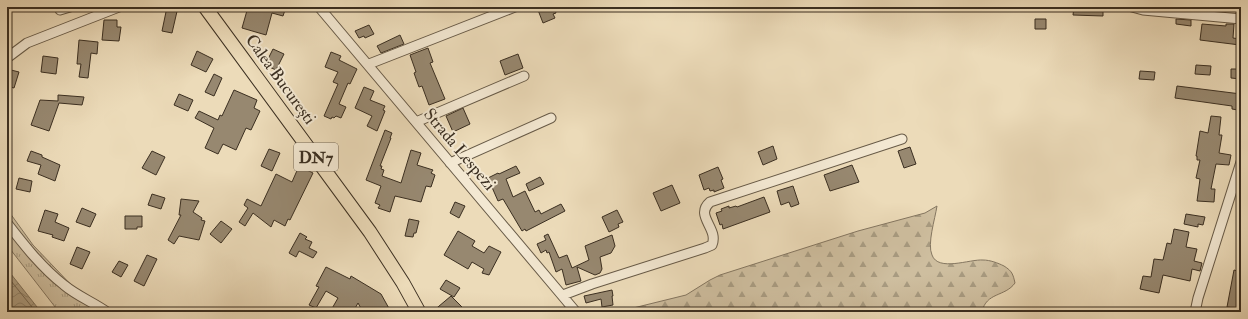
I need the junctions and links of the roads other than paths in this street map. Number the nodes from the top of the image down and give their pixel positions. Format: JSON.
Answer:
{"nodes":[{"id":1,"x":70,"y":7,"type":"edge"},
{"id":2,"x":119,"y":7,"type":"edge"},
{"id":3,"x":205,"y":7,"type":"edge"},
{"id":4,"x":319,"y":7,"type":"edge"},
{"id":5,"x":515,"y":7,"type":"edge"},
{"id":6,"x":1132,"y":7,"type":"edge"},
{"id":7,"x":60,"y":10,"type":"dead end"},
{"id":8,"x":1241,"y":19,"type":"edge"},
{"id":9,"x":7,"y":58,"type":"edge"},
{"id":10,"x":368,"y":64,"type":"junction"},
{"id":11,"x":524,"y":76,"type":"dead end"},
{"id":12,"x":551,"y":118,"type":"dead end"},
{"id":13,"x":416,"y":122,"type":"junction"},
{"id":14,"x":902,"y":139,"type":"dead end"},
{"id":15,"x":450,"y":162,"type":"junction"},
{"id":16,"x":1241,"y":162,"type":"edge"},
{"id":17,"x":7,"y":223,"type":"edge"},
{"id":18,"x":563,"y":295,"type":"junction"},
{"id":19,"x":106,"y":312,"type":"edge"},
{"id":20,"x":419,"y":312,"type":"edge"},
{"id":21,"x":576,"y":312,"type":"edge"},
{"id":22,"x":1195,"y":312,"type":"edge"}],
"edges":[{"from":1,"to":7,"type":"street"},
{"from":2,"to":9,"type":"street"},
{"from":3,"to":20,"type":"highway","name":"Calea București","number":"DN7"},
{"from":4,"to":10,"type":"street","name":"Strada Lespezi"},
{"from":5,"to":10,"type":"street"},
{"from":6,"to":8,"type":"street"},
{"from":10,"to":13,"type":"street","name":"Strada Lespezi"},
{"from":11,"to":13,"type":"street"},
{"from":12,"to":15,"type":"street"},
{"from":13,"to":15,"type":"street","name":"Strada Lespezi"},
{"from":14,"to":18,"type":"street"},
{"from":15,"to":18,"type":"street","name":"Strada Lespezi"},
{"from":16,"to":22,"type":"street"},
{"from":17,"to":19,"type":"street"},
{"from":18,"to":21,"type":"street","name":"Strada Lespezi"}]}
